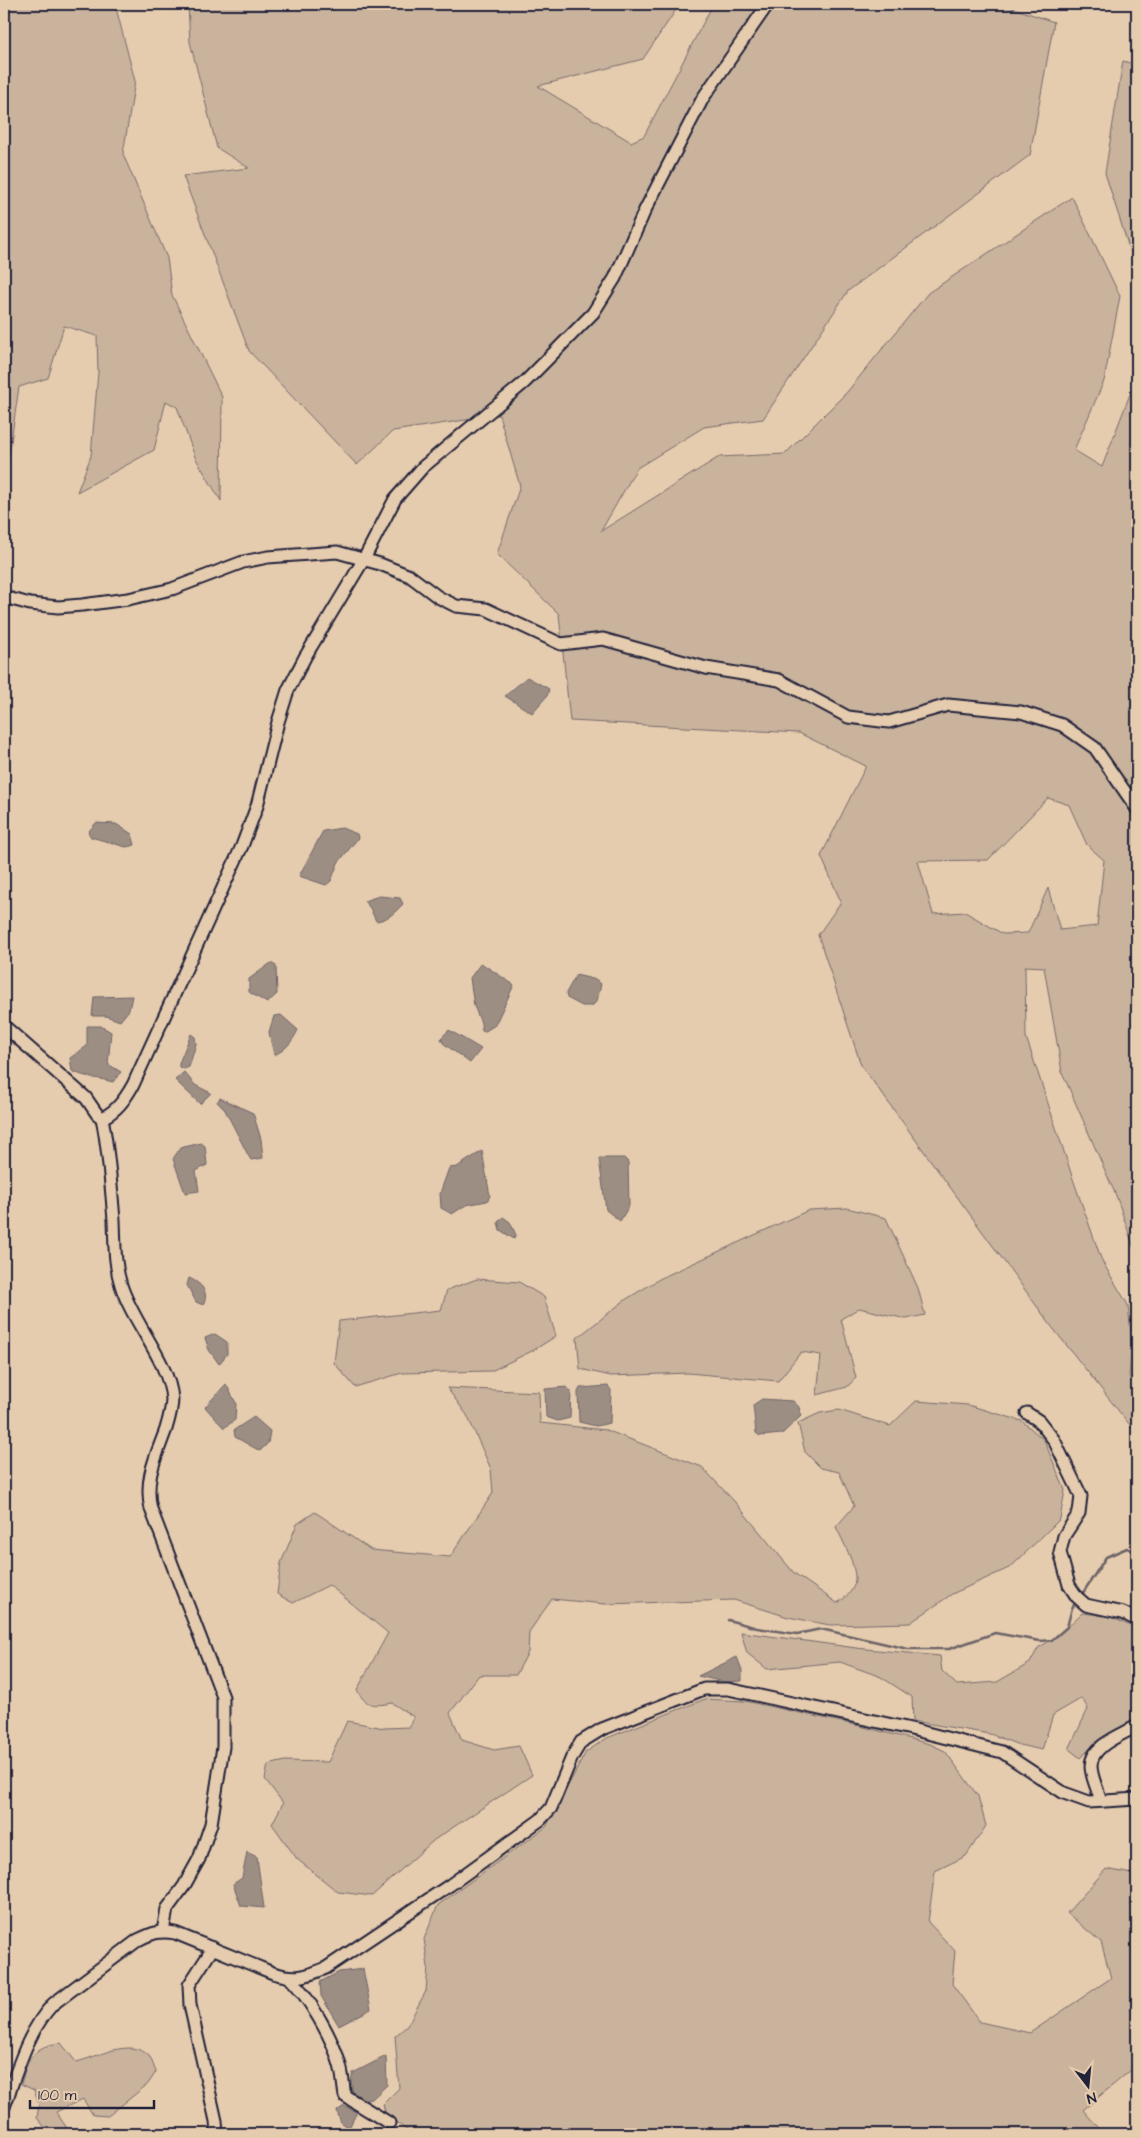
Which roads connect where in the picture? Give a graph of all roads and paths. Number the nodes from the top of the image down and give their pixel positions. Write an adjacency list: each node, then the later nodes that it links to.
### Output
1 (768, 4): 2 (street)
2 (364, 559): 3 (street); 4 (street); 6 (street)
3 (4, 597)
4 (1137, 809)
5 (4, 1026): 6 (street)
6 (102, 1118): 12 (street)
7 (1027, 1413): 8 (street)
8 (1137, 1620)
9 (1137, 1726): 11 (street)
10 (1137, 1799): 11 (street)
11 (1101, 1801): 14 (street)
12 (163, 1931): 13 (street); 15 (street)
13 (213, 1948): 14 (street); 17 (street)
14 (290, 1978): 16 (street)
15 (4, 2106)
16 (389, 2123)
17 (217, 2134)

